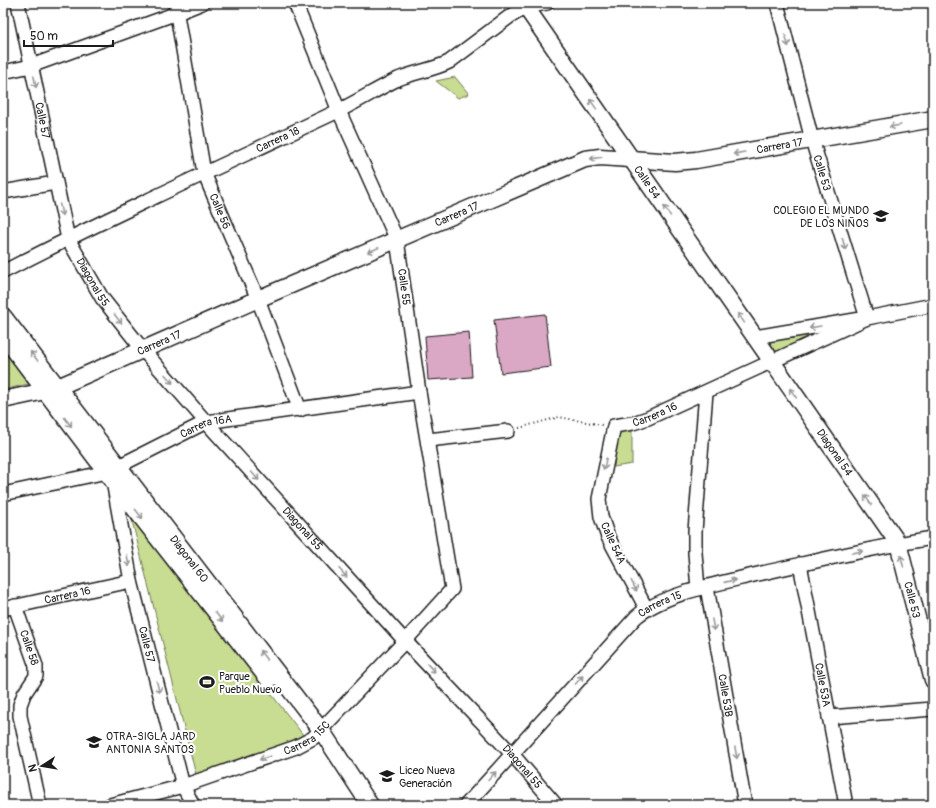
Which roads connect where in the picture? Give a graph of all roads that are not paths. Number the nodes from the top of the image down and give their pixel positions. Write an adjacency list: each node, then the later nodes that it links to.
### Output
1 (18, 3): 8 (street, Calle 57)
2 (202, 3): 7 (street)
3 (295, 3): 10 (street, Calle 55)
4 (547, 3): 6 (street, Carrera 18)
5 (777, 3): 12 (street, Calle 53, one-way to 12)
6 (524, 5): 10 (street, Carrera 18); 13 (street, Calle 54, one-way to 6)
7 (176, 8): 8 (street); 14 (street, Calle 56)
8 (31, 66): 9 (street); 15 (street, Calle 57, one-way to 15)
9 (3, 72)
10 (339, 111): 14 (street, Carrera 18); 18 (street, Calle 55)
11 (933, 119): 12 (street, Carrera 17, one-way to 12)
12 (812, 140): 13 (street, Carrera 17, one-way to 13); 23 (street, Calle 53, one-way to 23)
13 (631, 158): 18 (street, Carrera 17, one-way to 18); 25 (street, Calle 54, one-way to 13)
14 (204, 173): 17 (street, Carrera 18); 20 (street, Calle 56)
15 (55, 183): 16 (street); 17 (street, Calle 57, one-way to 17)
16 (3, 192)
17 (68, 239): 19 (street, Carrera 18); 26 (street, Diagonal 55, one-way to 26)
18 (397, 240): 20 (street, Carrera 17, one-way to 20); 29 (street, Calle 55)
19 (3, 272)
20 (258, 299): 26 (street, Carrera 17); 32 (street, Calle 56)
21 (933, 305): 23 (street, Carrera 16)
22 (3, 316): 28 (street, Diagonal 60, one-way to 22)
23 (867, 318): 25 (street, Carrera 16, one-way to 25); 27 (street, Carrera 16)
24 (3, 335): 28 (street, Diagonal 60)
25 (755, 337): 27 (street, Calle 54)
26 (143, 350): 28 (street, Carrera 17); 33 (street, Diagonal 55, one-way to 33)
27 (772, 361): 30 (street, Carrera 16); 40 (street, Diagonal 54, one-way to 27)
28 (51, 389): 31 (street, Carrera 17); 37 (street, Diagonal 60)
29 (419, 392): 32 (street, Carrera 16A); 36 (street, Calle 55)
30 (706, 392): 34 (street, Carrera 16); 44 (street, Calle 53B)
31 (3, 400)
32 (300, 410): 33 (street, Carrera 16A)
33 (206, 422): 37 (street, Carrera 16A); 47 (street, Diagonal 55, one-way to 47)
34 (614, 426): 46 (street, Calle 54A, one-way to 46)
35 (508, 431): 36 (street)
36 (428, 440): 43 (street, Calle 55)
37 (113, 473): 38 (street, Carrera 16A); 42 (street, Calle 57, one-way to 42); 51 (street, Diagonal 60)
38 (3, 494)
39 (933, 538): 40 (street, Carrera 15)
40 (898, 544): 41 (street, Carrera 15, one-way to 40); 48 (street, Calle 53, one-way to 40)
41 (800, 564): 44 (street, Carrera 15, one-way to 41); 50 (street, Calle 53A)
42 (132, 581): 45 (street, Carrera 16); 53 (street, Calle 57, one-way to 53)
43 (452, 588): 47 (street, Carrera 15C)
44 (702, 588): 46 (street, Carrera 15); 61 (street, Calle 53B, one-way to 61)
45 (9, 607): 54 (street, Calle 58)
46 (646, 608): 52 (street, Carrera 15, one-way to 46)
47 (405, 641): 51 (street, Carrera 15C); 52 (street, Diagonal 55, one-way to 52)
48 (933, 680)
49 (933, 709): 50 (street)
50 (829, 716): 62 (street, Calle 53A)
51 (317, 734): 53 (street, Carrera 15C, one-way to 53); 57 (street, Diagonal 60); 58 (street, Diagonal 60)
52 (512, 754): 59 (street, Carrera 15, one-way to 52); 60 (street, Diagonal 55)
53 (183, 786): 55 (street, Carrera 15C); 56 (street, Calle 57)
54 (40, 805)
55 (110, 805)
56 (193, 805)
57 (358, 805)
58 (370, 805)
59 (466, 805)
60 (556, 805)
61 (745, 805)
62 (846, 805)

